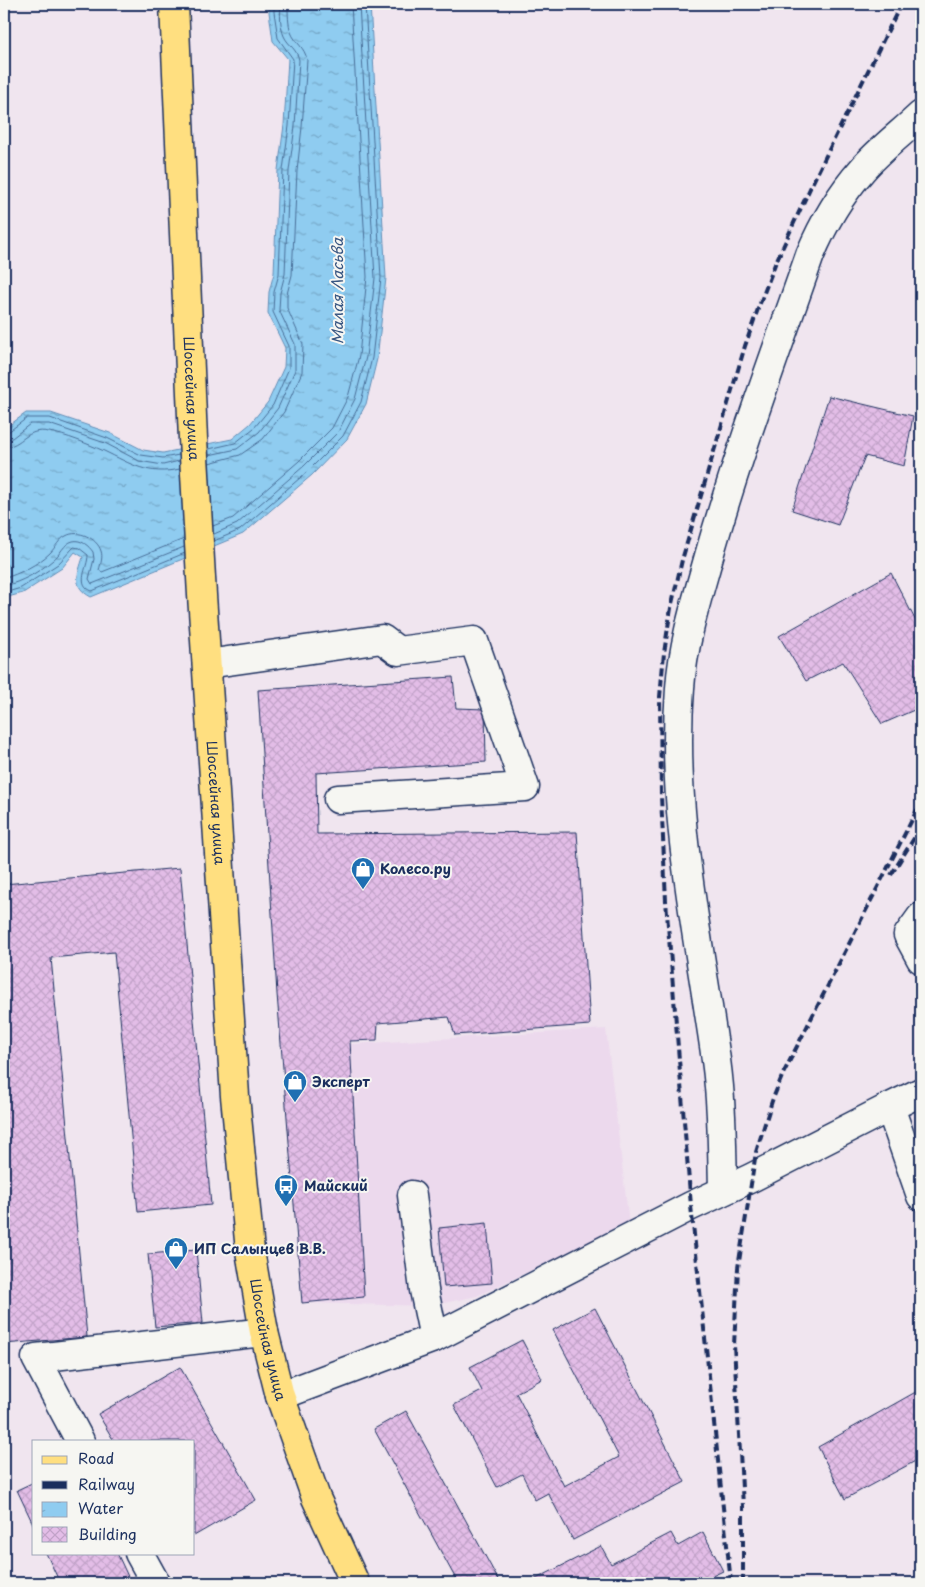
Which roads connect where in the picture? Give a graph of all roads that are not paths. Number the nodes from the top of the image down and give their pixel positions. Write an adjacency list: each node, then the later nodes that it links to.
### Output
1 (174, 4): 3 (main road, Шоссейная улица)
2 (921, 116): 9 (lane)
3 (207, 664): 4 (lane); 12 (main road, Шоссейная улица)
4 (338, 799)
5 (921, 917): 6 (lane)
6 (921, 959)
7 (921, 1092): 8 (lane)
8 (890, 1107): 9 (lane); 11 (lane)
9 (723, 1190): 13 (lane)
10 (412, 1195): 13 (lane)
11 (921, 1196)
12 (264, 1332): 14 (main road, Шоссейная улица); 15 (lane)
13 (434, 1338): 14 (lane)
14 (280, 1396): 18 (main road, Шоссейная улица)
15 (79, 1440)
16 (140, 1554): 17 (lane)
17 (155, 1582)
18 (355, 1583)

